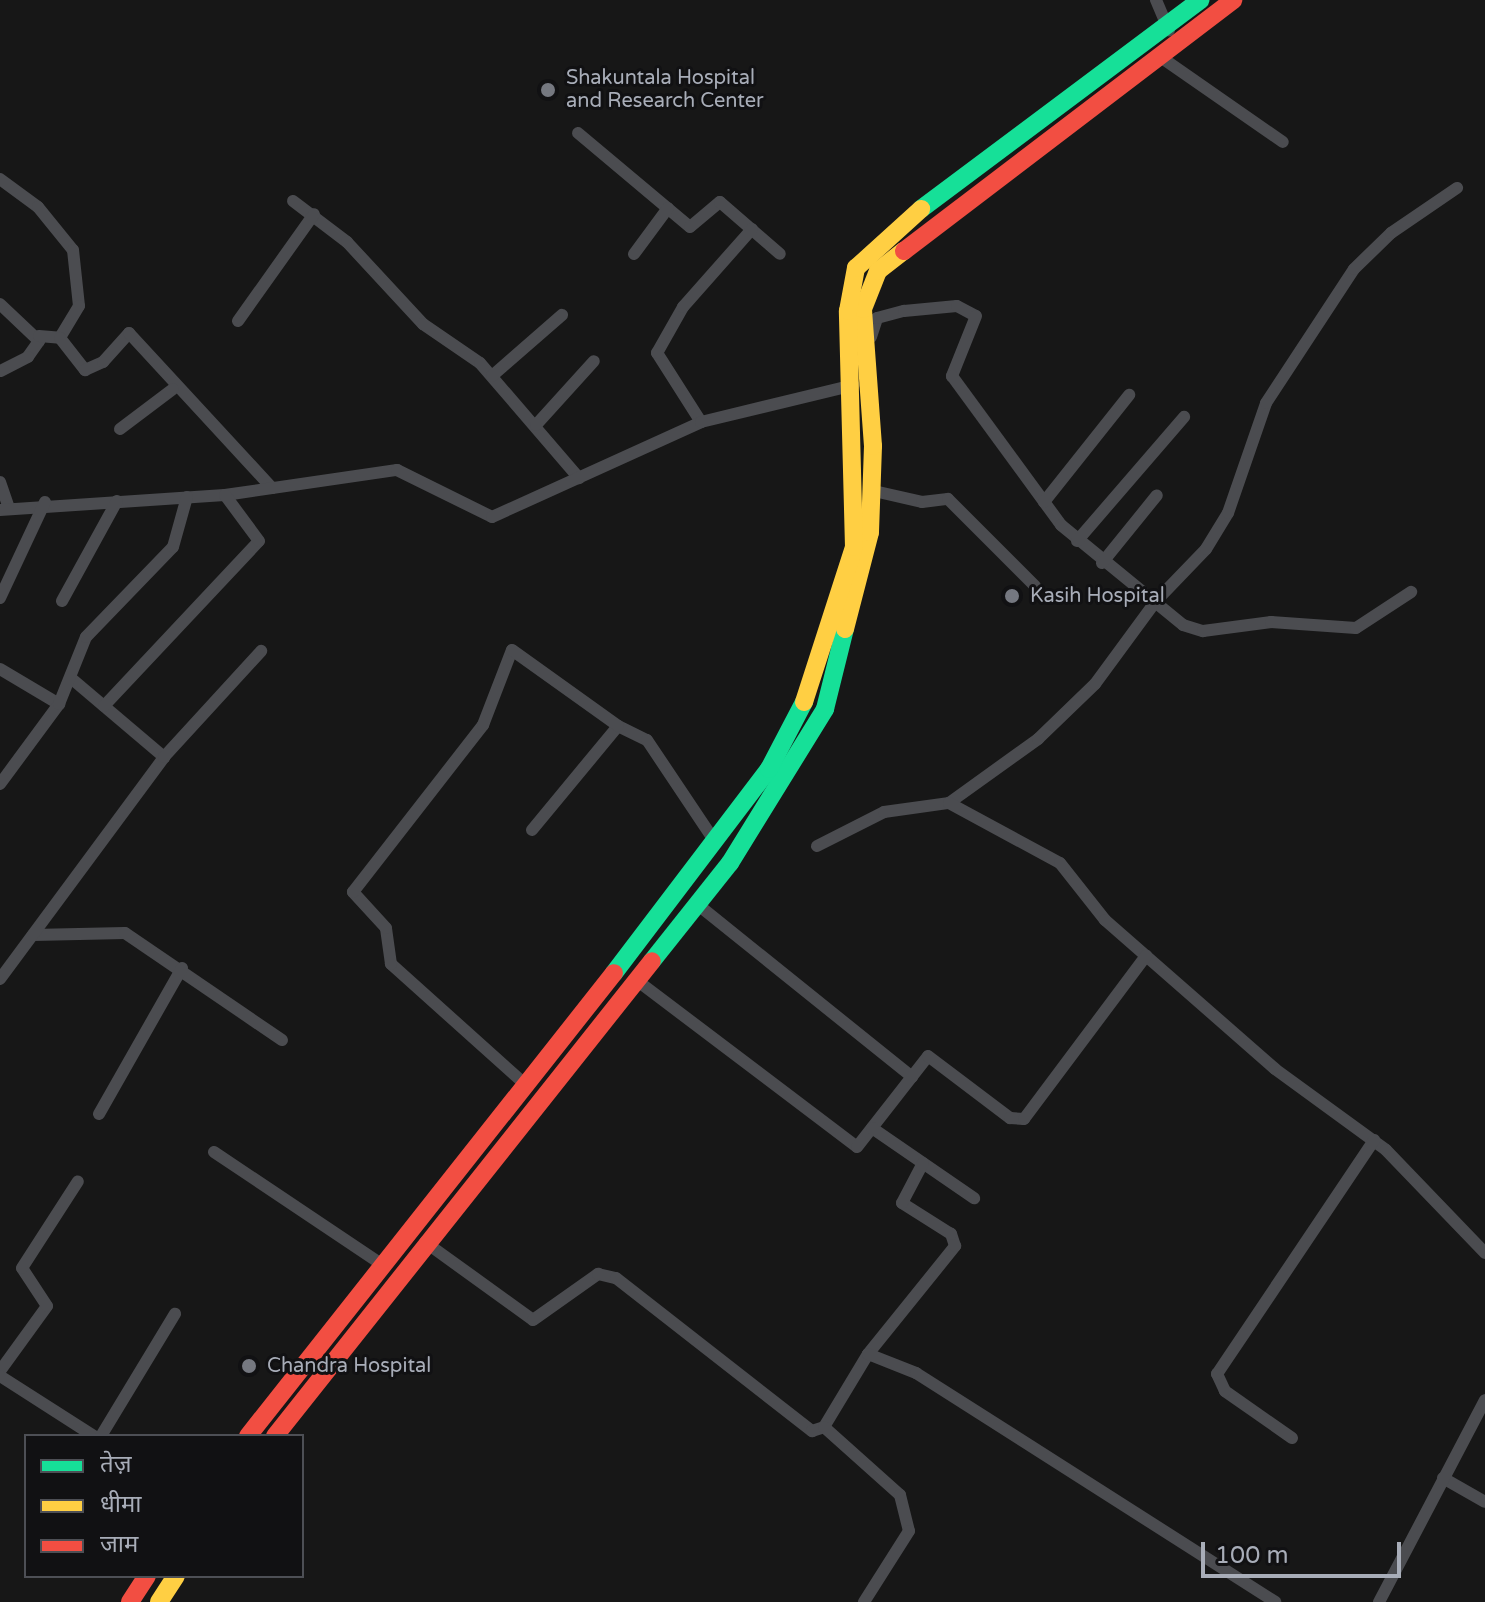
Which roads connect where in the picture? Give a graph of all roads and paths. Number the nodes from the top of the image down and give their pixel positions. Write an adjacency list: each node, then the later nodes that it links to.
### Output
1 (1156, 0): 4 (street)
2 (1200, 0): 4 (highway)
3 (1233, 0): 4 (highway)
4 (1173, 38): 5 (highway); 25 (highway)
5 (1162, 58): 7 (street); 21 (highway)
6 (578, 133): 11 (street)
7 (1283, 142)
8 (2, 184): 20 (street)
9 (1457, 188): 49 (street)
10 (293, 201): 12 (street)
11 (668, 208): 13 (street); 14 (street)
12 (314, 214): 18 (street); 24 (street)
13 (752, 229): 15 (street); 29 (street)
14 (634, 254)
15 (780, 254)
16 (0, 304): 19 (street)
17 (562, 315): 24 (street)
18 (238, 321)
19 (39, 336): 20 (street); 23 (street)
20 (60, 338): 26 (street)
21 (868, 348): 35 (highway); 41 (street)
22 (594, 361): 30 (street)
23 (0, 371)
24 (492, 376): 30 (street)
25 (854, 385): 29 (street); 60 (highway)
26 (173, 389): 31 (street); 34 (street)
27 (1129, 395): 41 (street)
28 (1184, 417): 43 (street)
29 (701, 422): 32 (street)
30 (536, 425): 32 (street)
31 (120, 429)
32 (579, 478): 34 (street)
33 (0, 482): 42 (street)
34 (272, 488): 36 (street)
35 (874, 491): 45 (street); 62 (highway)
36 (225, 495): 38 (street); 54 (street)
37 (1157, 495): 44 (street)
38 (187, 497): 39 (street); 52 (street)
39 (117, 501): 40 (street); 48 (street)
40 (45, 502): 42 (street); 47 (street)
41 (1044, 502): 43 (street)
42 (5, 509)
43 (1077, 541): 44 (street)
44 (1102, 563): 49 (street)
45 (1035, 586)
46 (1411, 592): 49 (street)
47 (0, 598)
48 (62, 601)
49 (1156, 601): 58 (street)
50 (261, 651): 56 (street)
51 (0, 669): 53 (street)
52 (72, 679): 53 (street); 54 (street)
53 (59, 704): 57 (street)
54 (104, 706): 56 (street)
55 (618, 726): 59 (street); 60 (street); 70 (street)
56 (164, 757): 63 (street)
57 (0, 784)
58 (949, 803): 61 (street); 64 (street)
59 (532, 830)
60 (716, 843): 70 (highway)
61 (817, 846)
62 (697, 904): 67 (highway); 69 (street)
63 (33, 935): 65 (street); 66 (street)
64 (1146, 956): 69 (street); 73 (street)
65 (182, 968): 68 (street); 71 (street)
66 (0, 979)
67 (639, 982): 72 (street); 78 (highway)
68 (282, 1040)
69 (912, 1077): 72 (street)
70 (527, 1086): 80 (highway)
71 (99, 1114)
72 (872, 1128): 75 (street)
73 (1374, 1140): 79 (street); 90 (street)
74 (214, 1152): 80 (street)
75 (923, 1163): 77 (street); 82 (street)
76 (78, 1181): 83 (street)
77 (974, 1198)
78 (425, 1242): 85 (street); 89 (highway)
79 (1485, 1253)
80 (383, 1265): 88 (highway)
81 (175, 1314): 87 (street)
82 (868, 1354): 85 (street); 98 (street)
83 (0, 1374): 86 (street)
84 (1485, 1400): 91 (street)
85 (824, 1427): 97 (street)
86 (91, 1434)
87 (102, 1434)
88 (250, 1434)
89 (277, 1434)
90 (1292, 1438)
91 (1443, 1478): 92 (street); 99 (street)
92 (1485, 1502)
93 (146, 1578): 95 (highway)
94 (175, 1578): 96 (highway)
95 (130, 1602)
96 (159, 1602)
97 (864, 1602)
98 (1275, 1602)
99 (1379, 1602)

